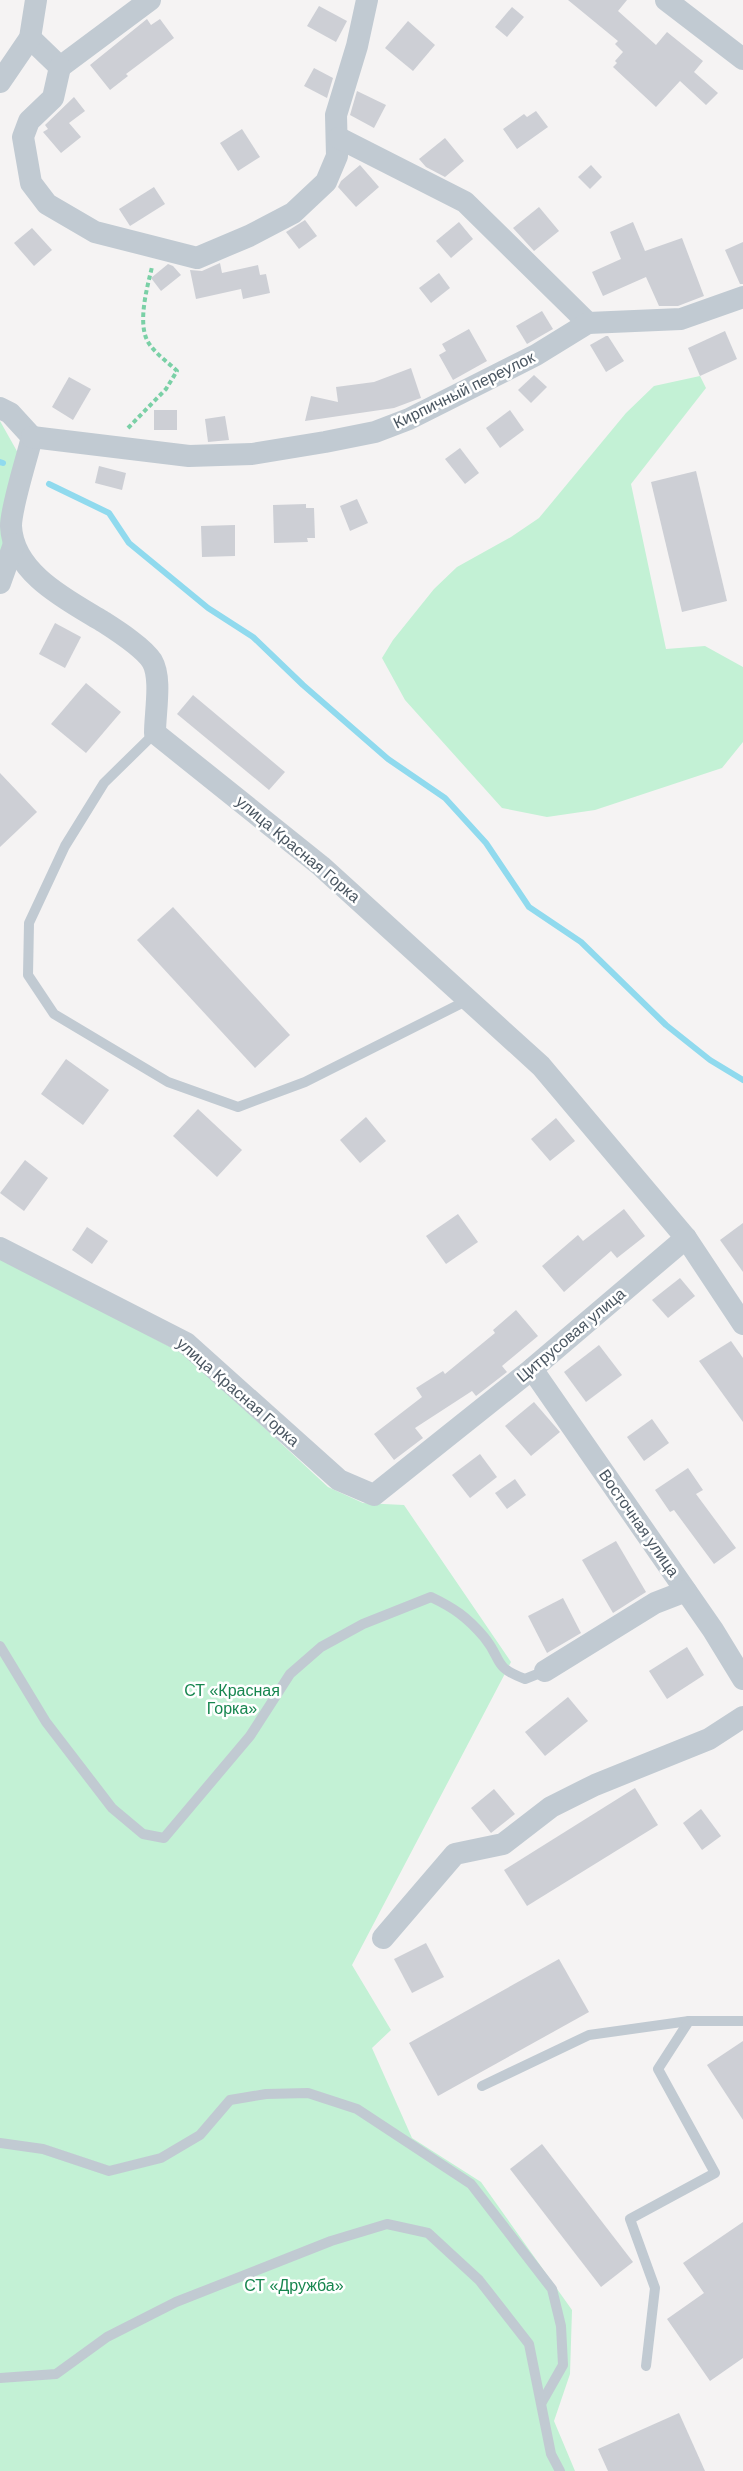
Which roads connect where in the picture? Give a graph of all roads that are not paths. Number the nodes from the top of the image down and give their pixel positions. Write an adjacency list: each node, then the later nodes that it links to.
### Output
1 (36, 0): 5 (street)
2 (150, 0): 7 (street)
3 (367, 0): 9 (street)
4 (666, 0): 6 (street)
5 (30, 38): 7 (street); 8 (street)
6 (743, 59)
7 (60, 67): 9 (street)
8 (0, 82)
9 (339, 138): 11 (street)
10 (743, 297): 11 (street)
11 (588, 322): 13 (street, Кирпичный переулок)
12 (0, 408): 13 (street)
13 (32, 437): 14 (street)
14 (9, 503): 15 (street)
15 (14, 544): 16 (street); 17 (street)
16 (0, 583)
17 (155, 733): 18 (street, улица Красная Горка); 18 (lane)
18 (469, 1000): 19 (street, улица Красная Горка)
19 (686, 1238): 21 (street); 22 (street, Цитрусовая улица)
20 (0, 1248): 23 (street, улица Красная Горка)
21 (743, 1324)
22 (532, 1370): 23 (street, Цитрусовая улица); 24 (street, Восточная улица)
23 (374, 1494)
24 (686, 1591): 26 (street); 27 (street, Восточная улица)
25 (0, 1646): 26 (lane)
26 (545, 1671)
27 (743, 1679)
28 (743, 1717): 29 (street)
29 (383, 1938)
30 (688, 2021): 31 (lane); 32 (lane); 34 (lane)
31 (743, 2021)
32 (482, 2086)
33 (0, 2143): 36 (lane)
34 (646, 2366)
35 (0, 2378): 36 (lane)
36 (542, 2402): 37 (lane)
37 (560, 2471)

